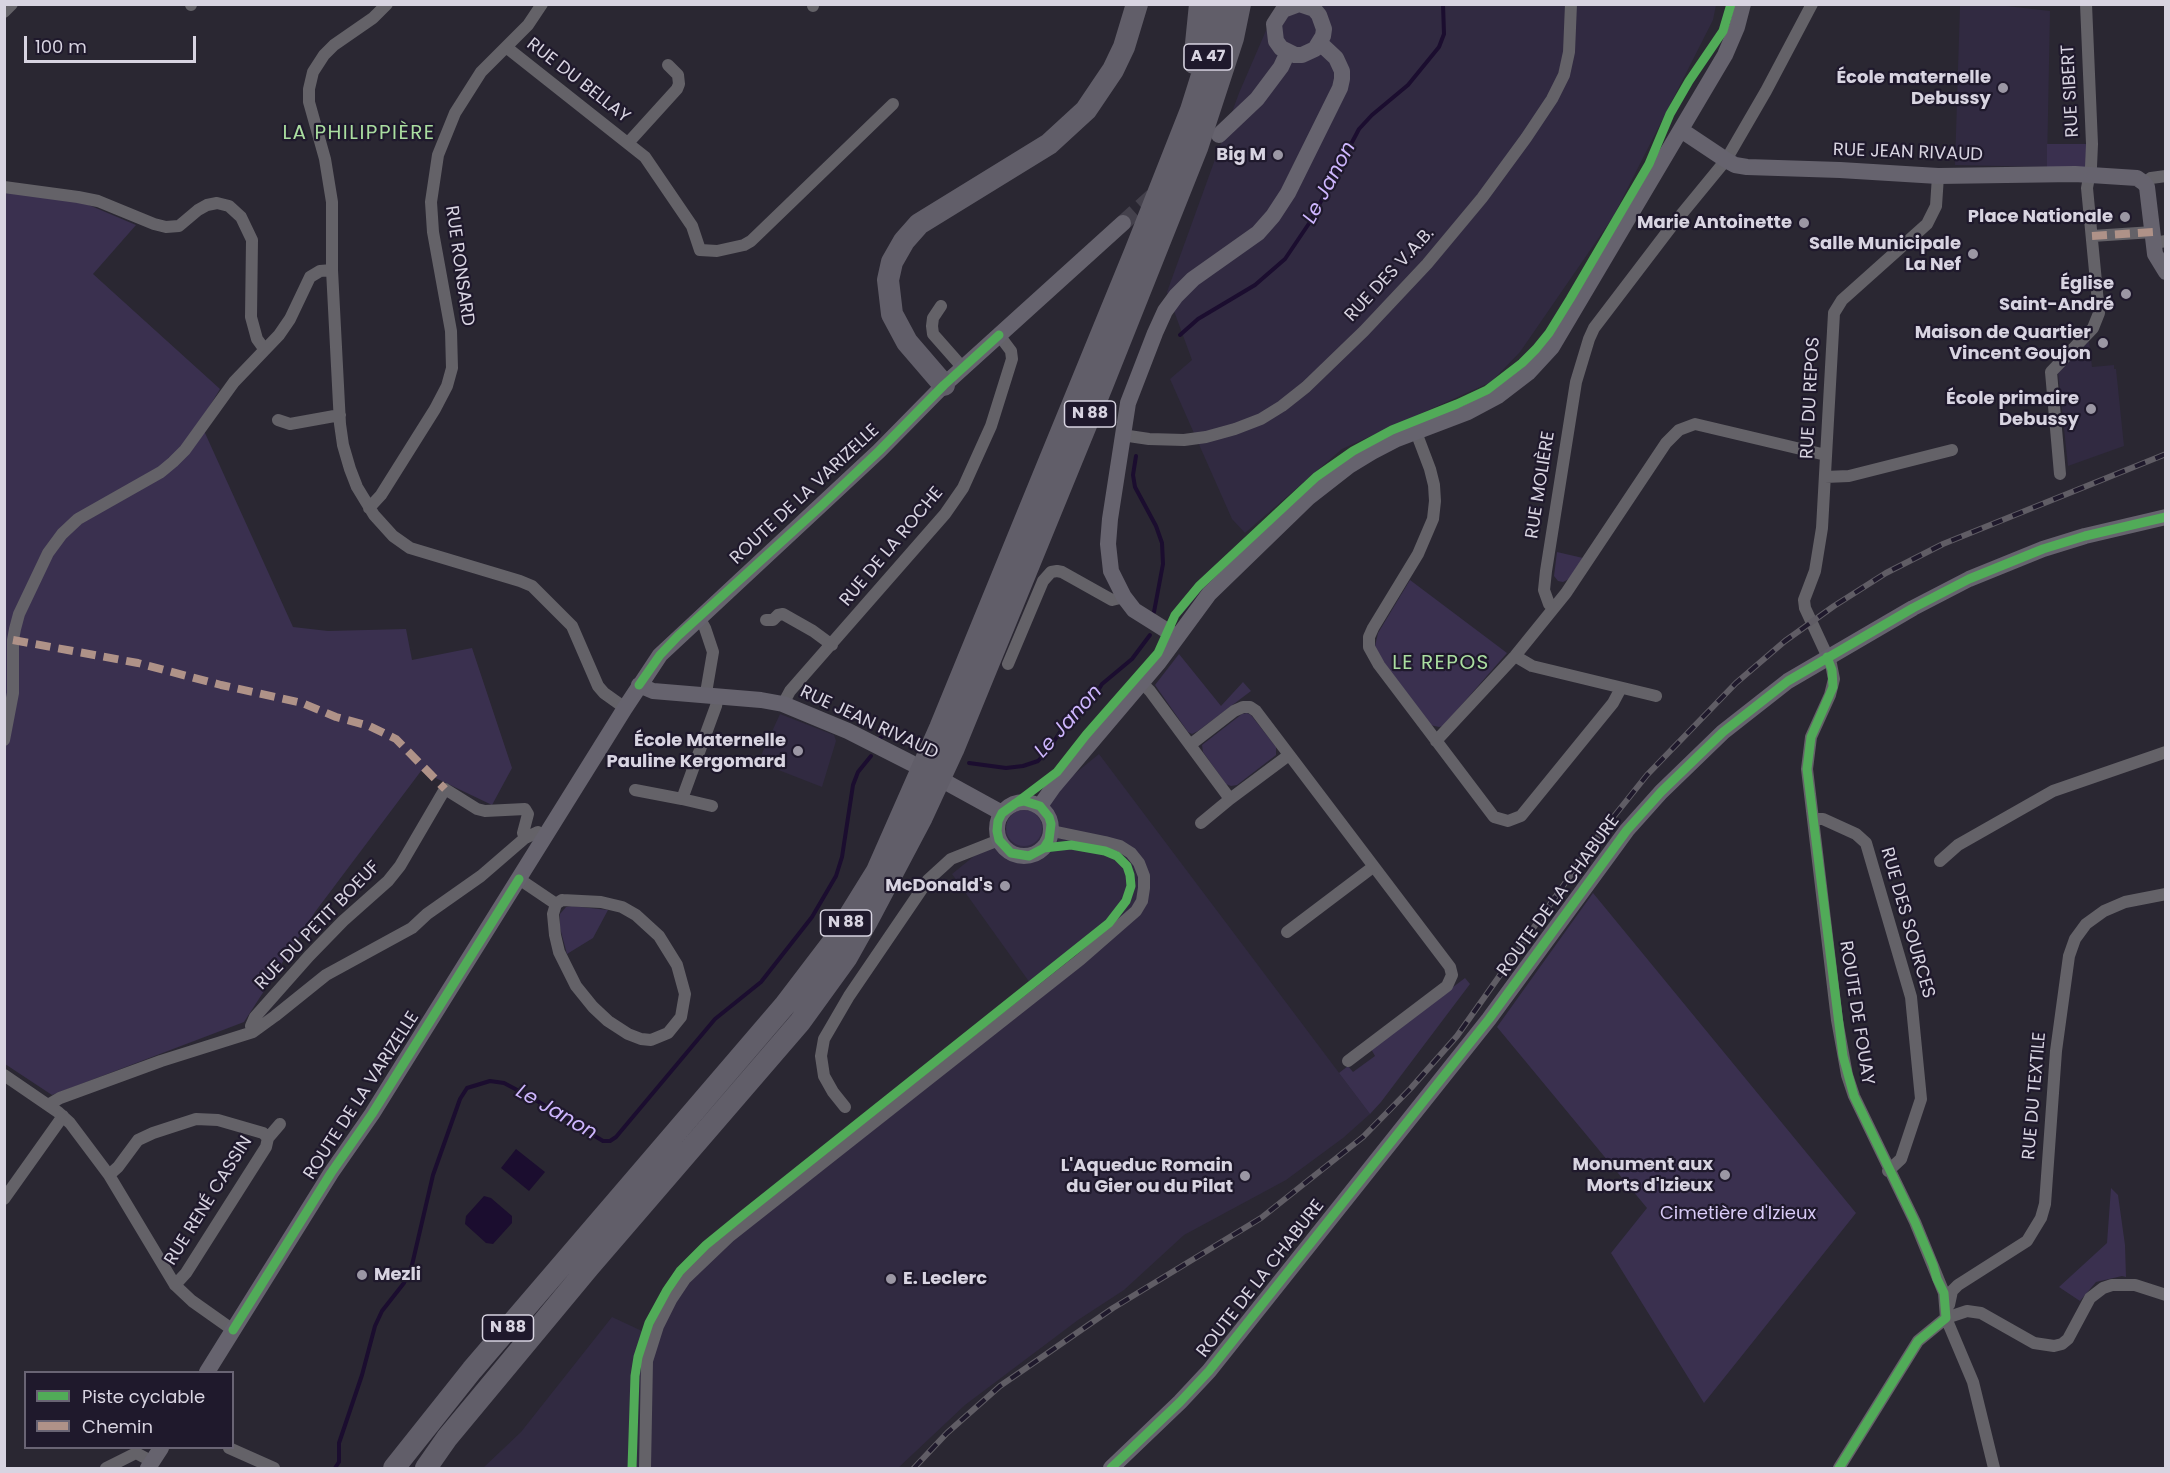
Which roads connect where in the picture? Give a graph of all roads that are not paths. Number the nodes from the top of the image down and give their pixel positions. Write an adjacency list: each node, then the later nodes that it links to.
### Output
1 (12, 4): 13 (street)
2 (387, 4): 32 (street)
3 (542, 4): 15 (street, RUE RONSARD)
4 (1137, 4): 38 (highway)
5 (1200, 4): 19 (highway)
6 (1222, 4): 19 (highway, A 47)
7 (1240, 4): 109 (highway, N 88)
8 (1570, 4): 42 (street, RUE DES V.A.B.)
9 (1743, 4): 20 (main road)
10 (1812, 4): 23 (street)
11 (2086, 4): 24 (street, RUE SIBERT)
12 (1303, 5): 14 (main road); 16 (main road)
13 (4, 12)
14 (1320, 43): 16 (main road); 42 (main road)
15 (506, 47): 22 (street, RUE DU BELLAY); 47 (street, RUE RONSARD)
16 (1288, 52): 21 (main road)
17 (668, 65): 22 (street, RUE DU BELLAY)
18 (893, 104): 22 (street, RUE DU BELLAY)
19 (1191, 110): 108 (highway, N 88)
20 (1681, 130): 23 (main road, RUE JEAN RIVAUD); 41 (main road)
21 (1219, 135)
22 (628, 142)
23 (1726, 160): 25 (main road, RUE JEAN RIVAUD); 50 (street, RUE MOLIÈRE)
24 (2089, 175): 25 (main road, RUE JEAN RIVAUD); 27 (main road); 30 (street)
25 (1938, 176): 44 (street, RUE DU REPOS)
26 (2166, 176): 27 (street)
27 (2144, 183): 31 (main road)
28 (4, 187): 36 (street)
29 (1123, 223): 35 (main road, ROUTE DE LA VARIZELLE)
30 (2092, 236): 31 (street); 45 (street)
31 (2157, 238): 33 (main road)
32 (332, 270): 36 (street); 39 (street)
33 (2166, 272)
34 (941, 306): 37 (street)
35 (999, 335): 37 (main road, ROUTE DE LA VARIZELLE); 54 (street, RUE DE LA ROCHE)
36 (265, 350): 65 (street)
37 (963, 368): 38 (main road, ROUTE DE LA VARIZELLE)
38 (944, 385): 51 (main road, ROUTE DE LA VARIZELLE)
39 (340, 415): 40 (street); 47 (street)
40 (278, 420)
41 (1416, 432): 53 (main road); 66 (street)
42 (1122, 435): 49 (main road)
43 (1952, 450): 46 (street)
44 (1826, 455): 46 (street, RUE DU REPOS); 50 (street)
45 (2060, 474)
46 (1825, 477): 55 (street, RUE DU REPOS)
47 (369, 508): 64 (street)
48 (2166, 518): 55 (main road, ROUTE DE LA CHABURE)
49 (1124, 597): 53 (main road); 57 (street)
50 (1553, 608): 56 (street)
51 (699, 617): 59 (main road, ROUTE DE LA VARIZELLE); 61 (street)
52 (766, 620): 54 (street)
53 (1177, 637): 58 (main road)
54 (832, 645): 63 (street, RUE DE LA ROCHE)
55 (1824, 652): 76 (street, ROUTE DE FOUAY); 111 (main road, ROUTE DE LA CHABURE)
56 (1515, 656): 60 (street); 66 (street)
57 (1008, 664)
58 (1142, 683): 67 (street); 74 (main road)
59 (639, 685): 61 (main road, RUE JEAN RIVAUD); 64 (main road, ROUTE DE LA VARIZELLE)
60 (1621, 688): 62 (street); 66 (street)
61 (712, 692): 63 (main road, RUE JEAN RIVAUD); 71 (street)
62 (1656, 696)
63 (783, 704): 75 (main road, RUE JEAN RIVAUD)
64 (625, 708): 79 (main road, ROUTE DE LA VARIZELLE)
65 (4, 740)
66 (1436, 741)
67 (1190, 744): 69 (street); 72 (street)
68 (2166, 752): 82 (street)
69 (1289, 755): 72 (street); 83 (street)
70 (635, 790): 71 (street)
71 (682, 799): 73 (street)
72 (1230, 799): 77 (street)
73 (712, 806)
74 (1040, 806): 75 (main road); 78 (main road)
75 (1002, 813): 81 (main road)
76 (1813, 819): 96 (street, ROUTE DE FOUAY); 96 (street, RUE DES SOURCES)
77 (1201, 823)
78 (1052, 831): 81 (main road); 110 (street)
79 (546, 836): 80 (street); 84 (main road, ROUTE DE LA VARIZELLE)
80 (525, 838): 88 (street); 88 (street, RUE DU PETIT BOEUF)
81 (999, 840): 92 (street)
82 (1940, 861)
83 (1373, 867): 87 (street); 89 (street)
84 (519, 879): 86 (street); 102 (main road, ROUTE DE LA VARIZELLE)
85 (2166, 894): 101 (street, RUE DU TEXTILE)
86 (556, 904): 86 (street)
87 (1287, 932)
88 (253, 1032): 91 (street)
89 (1348, 1061)
90 (4, 1075): 91 (street)
91 (48, 1105): 93 (street)
92 (845, 1107)
93 (63, 1116): 97 (street); 98 (street)
94 (280, 1124): 95 (street)
95 (268, 1138): 97 (street, RUE RENÉ CASSIN); 99 (street, RUE RENÉ CASSIN)
96 (1888, 1170): 101 (street, ROUTE DE FOUAY)
97 (109, 1175): 99 (street)
98 (4, 1199)
99 (175, 1285): 102 (street)
100 (2166, 1295): 101 (street)
101 (1946, 1318): 112 (street); 113 (street, ROUTE DE FOUAY)
102 (233, 1330): 103 (main road, ROUTE DE LA VARIZELLE)
103 (208, 1371)
104 (232, 1449): 107 (street)
105 (154, 1459): 106 (street)
106 (106, 1468)
107 (274, 1468)
108 (394, 1468)
109 (426, 1468)
110 (645, 1468)
111 (1111, 1468)
112 (1839, 1468)
113 (1994, 1468)

